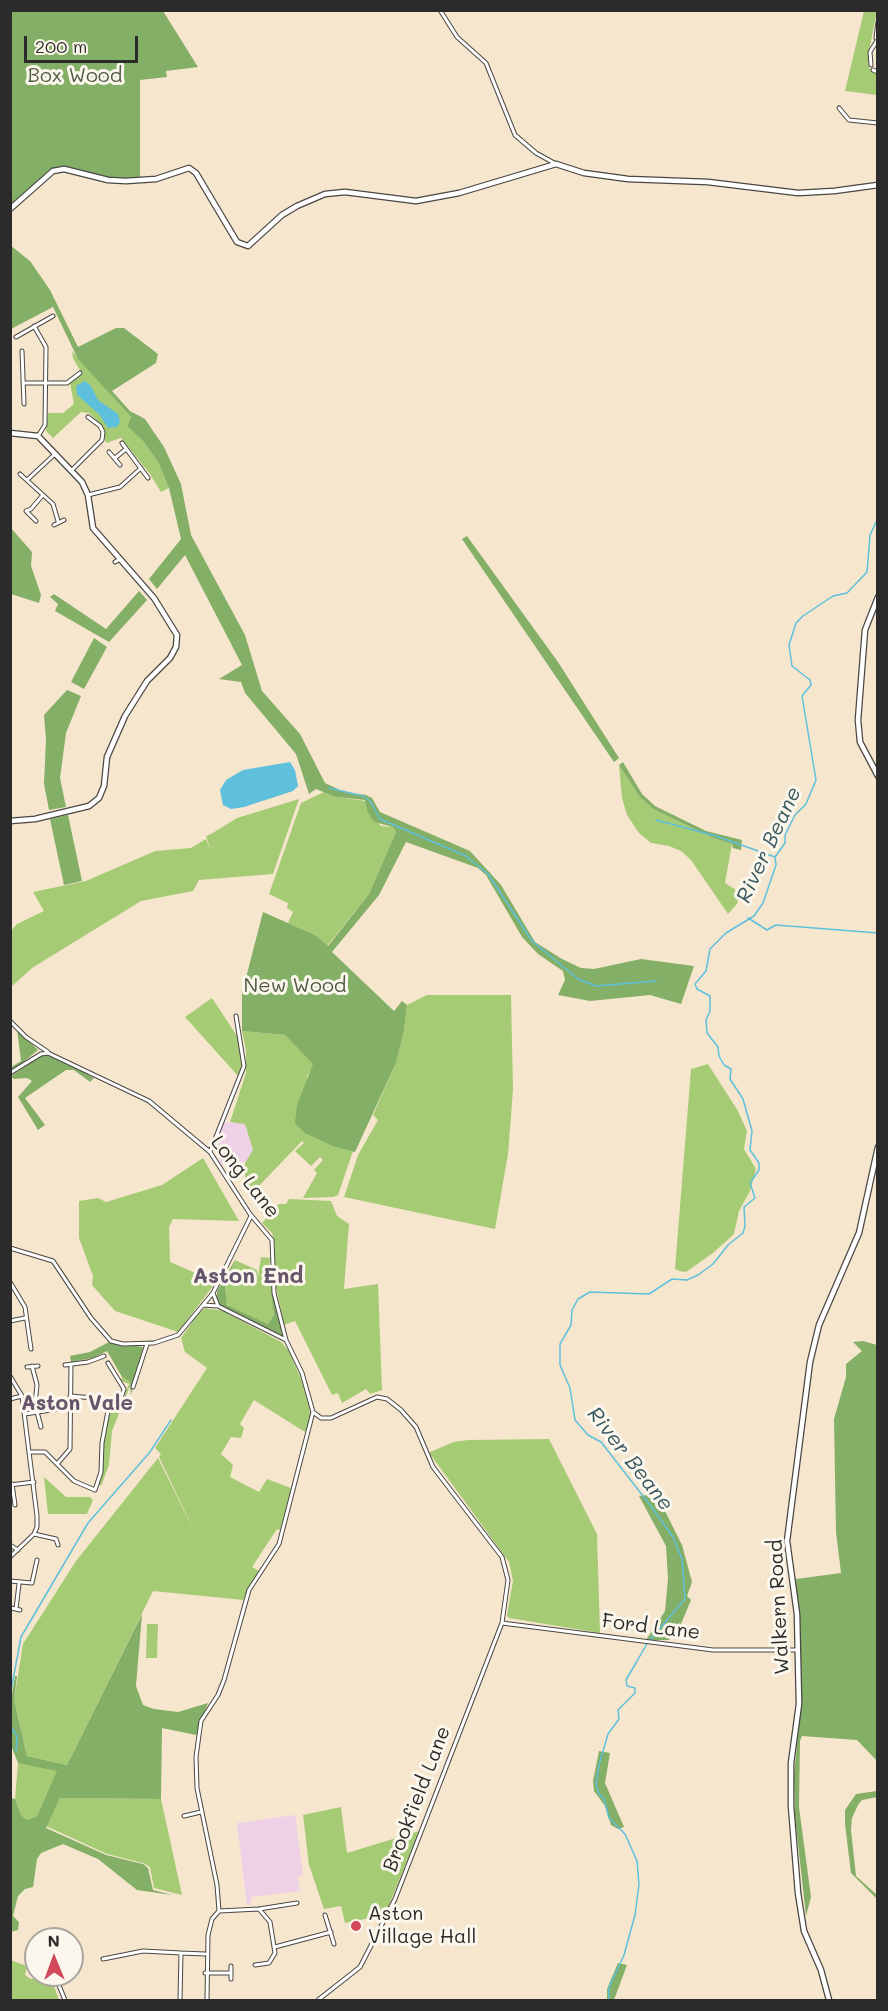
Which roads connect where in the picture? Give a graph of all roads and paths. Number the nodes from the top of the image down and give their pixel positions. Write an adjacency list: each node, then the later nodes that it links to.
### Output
1 (440, 10): 7 (street)
2 (878, 22): 3 (street)
3 (877, 39): 4 (street)
4 (871, 65)
5 (838, 108): 6 (street)
6 (878, 123)
7 (556, 164): 8 (street); 9 (street)
8 (878, 185)
9 (10, 209)
10 (53, 316): 11 (street)
11 (34, 326): 12 (street); 16 (street)
12 (16, 337)
13 (22, 351): 15 (street)
14 (80, 373): 16 (street)
15 (23, 383): 16 (street); 17 (street)
16 (46, 383): 20 (street)
17 (24, 404)
18 (88, 417): 28 (street)
19 (10, 433): 20 (street)
20 (38, 436): 24 (street)
21 (122, 443): 22 (street)
22 (126, 449): 25 (street); 27 (street)
23 (109, 452): 25 (street)
24 (55, 454): 28 (street); 31 (street)
25 (115, 458): 26 (street)
26 (120, 465)
27 (141, 468): 30 (street); 32 (street)
28 (71, 471): 32 (street)
29 (20, 474): 31 (street)
30 (148, 478)
31 (27, 480): 33 (street)
32 (88, 495): 38 (street)
33 (42, 496): 35 (street); 36 (street)
34 (64, 520): 36 (street)
35 (36, 521)
36 (58, 521): 37 (street)
37 (54, 525)
38 (120, 559): 39 (street); 42 (street)
39 (115, 562)
40 (878, 597): 41 (street)
41 (878, 776)
42 (10, 821)
43 (236, 1016): 48 (street)
44 (10, 1021): 45 (street, Long Lane)
45 (48, 1053): 46 (street); 48 (street, Long Lane)
46 (10, 1073)
47 (878, 1148): 95 (street, Walkern Road)
48 (210, 1152): 49 (street, Long Lane)
49 (250, 1215): 52 (street); 59 (street, Long Lane)
50 (10, 1248): 60 (street)
51 (10, 1282): 55 (street)
52 (213, 1293): 53 (street); 54 (street)
53 (203, 1305): 54 (street); 60 (street)
54 (218, 1306): 59 (street)
55 (26, 1318): 56 (street); 58 (street)
56 (10, 1321)
57 (35, 1334): 58 (street)
58 (30, 1335): 61 (street)
59 (286, 1340): 77 (street, Long Lane)
60 (147, 1344): 70 (street)
61 (32, 1349)
62 (104, 1356): 64 (street)
63 (108, 1363): 76 (street)
64 (71, 1364): 65 (street); 72 (street)
65 (64, 1365)
66 (32, 1366): 67 (street); 68 (street); 75 (street)
67 (38, 1366)
68 (27, 1367)
69 (10, 1376): 71 (street)
70 (134, 1388)
71 (22, 1396): 73 (street); 78 (street)
72 (70, 1396): 74 (street); 76 (street)
73 (10, 1400)
74 (70, 1407): 75 (street); 81 (street)
75 (37, 1411): 78 (street); 79 (street)
76 (108, 1411): 81 (street)
77 (313, 1412): 94 (street, Brookfield Lane); 96 (street)
78 (25, 1414): 80 (street)
79 (40, 1427)
80 (30, 1452): 81 (street); 82 (street)
81 (57, 1464)
82 (34, 1482): 83 (street); 85 (street)
83 (11, 1484): 84 (street)
84 (15, 1505)
85 (34, 1534): 87 (street); 88 (street)
86 (10, 1545): 88 (street)
87 (58, 1545)
88 (18, 1550): 89 (street)
89 (10, 1557)
90 (38, 1563): 92 (street)
91 (10, 1581): 92 (street)
92 (19, 1584): 93 (street)
93 (11, 1608)
94 (502, 1623): 95 (street, Ford Lane); 117 (street, Brookfield Lane)
95 (797, 1650): 118 (street, Walkern Road)
96 (201, 1812): 97 (street); 100 (street)
97 (184, 1816)
98 (297, 1903): 99 (street)
99 (260, 1909): 100 (street); 104 (street)
100 (219, 1911): 106 (street)
101 (325, 1915): 102 (street)
102 (331, 1932): 103 (street); 104 (street)
103 (334, 1944)
104 (275, 1947): 108 (street)
105 (181, 1953): 106 (street); 107 (street); 115 (street)
106 (206, 1954): 110 (street)
107 (103, 1959)
108 (255, 1965)
109 (231, 1966): 111 (street)
110 (205, 1973): 111 (street); 116 (street)
111 (231, 1973): 112 (street)
112 (231, 1979)
113 (59, 1987): 114 (street)
114 (65, 2001)
115 (180, 2001)
116 (207, 2001)
117 (318, 2001)
118 (829, 2001)

